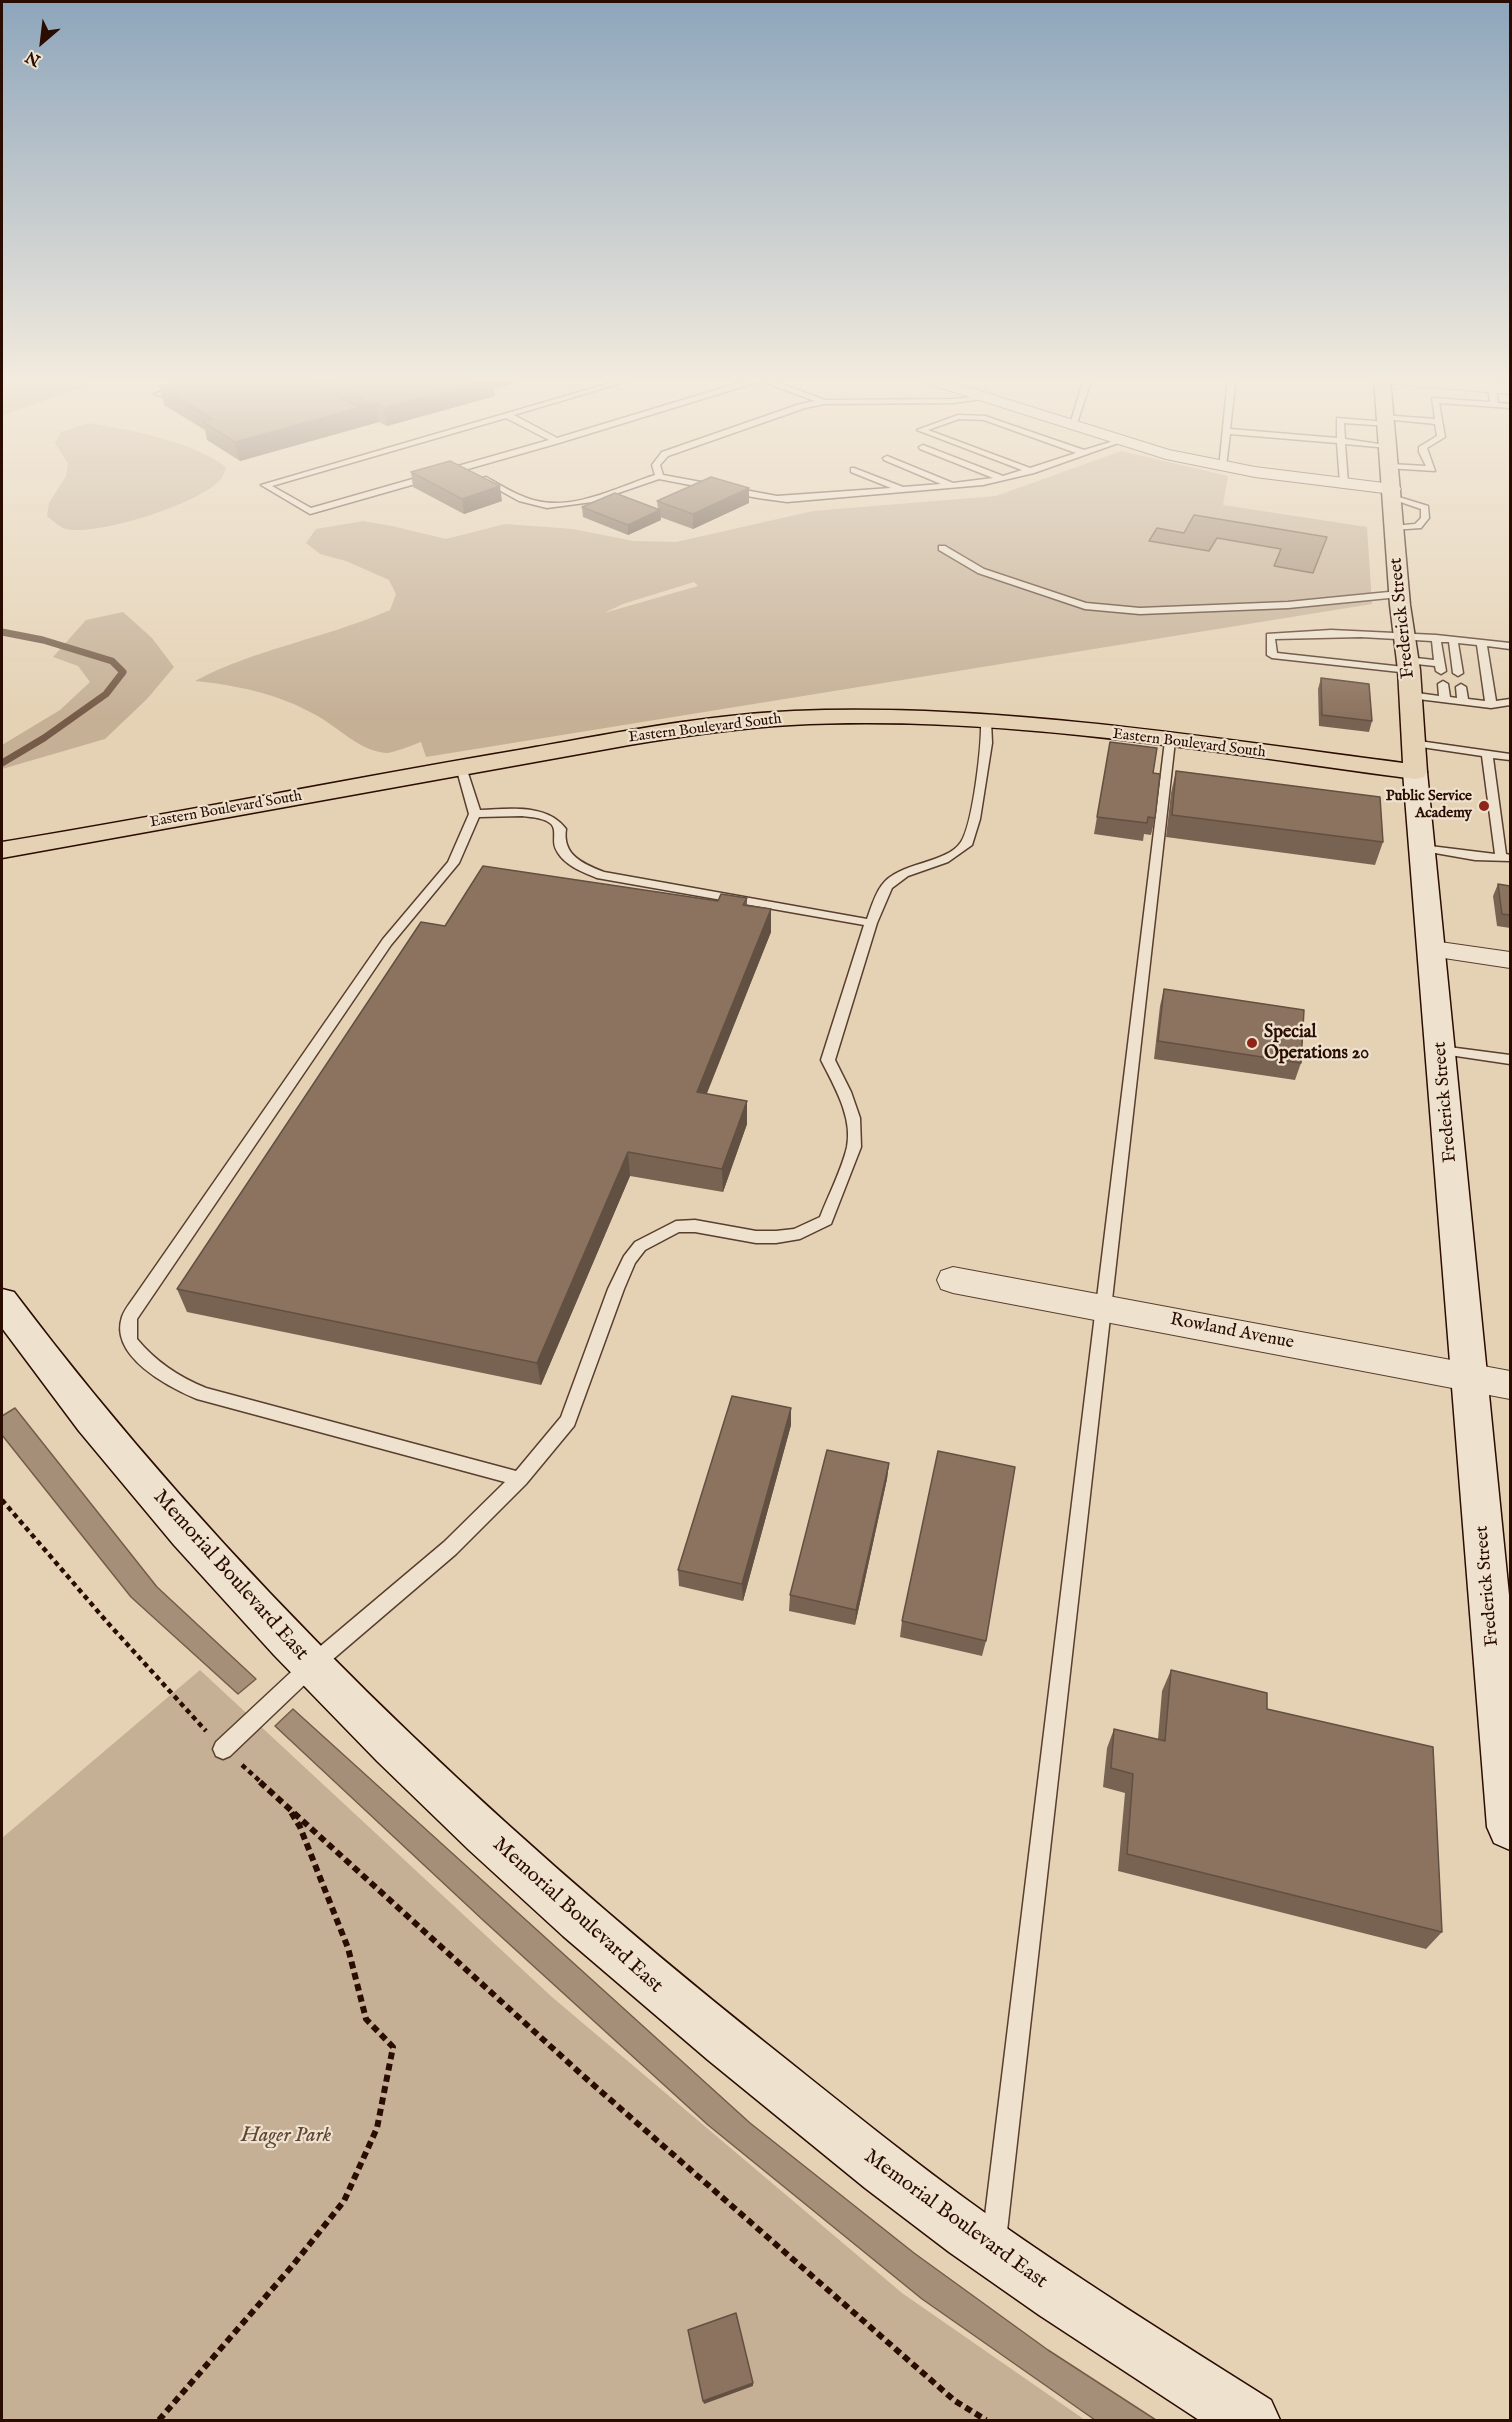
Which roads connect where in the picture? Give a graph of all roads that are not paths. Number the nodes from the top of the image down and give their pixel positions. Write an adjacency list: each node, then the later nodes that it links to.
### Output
1 (275, 491): 2 (lane)
2 (380, 491)
3 (506, 491): 4 (lane)
4 (611, 491)
5 (733, 491): 6 (lane)
6 (887, 491)
7 (1387, 491): 8 (street)
8 (1392, 492): 9 (main road, Frederick Street); 9 (lane)
9 (1395, 528): 11 (main road, Frederick Street)
10 (942, 548): 11 (lane)
11 (1399, 594): 12 (main road, Frederick Street)
12 (1405, 634): 13 (lane); 18 (lane); 19 (main road, Frederick Street)
13 (1436, 638): 14 (lane); 19 (lane)
14 (1453, 640): 15 (lane); 20 (lane)
15 (1482, 643): 16 (lane); 27 (lane)
16 (1510, 646)
17 (1322, 650): 18 (lane)
18 (1323, 661): 19 (lane)
19 (1408, 665): 23 (main road, Frederick Street)
20 (1458, 673)
21 (1443, 684): 24 (lane)
22 (1461, 687): 25 (lane)
23 (1410, 695): 24 (lane); 32 (main road, Frederick Street)
24 (1445, 699): 25 (lane)
25 (1463, 702): 27 (lane)
26 (1510, 702): 27 (lane)
27 (1491, 705)
28 (986, 721): 29 (main road, Eastern Boulevard South); 33 (main road, Eastern Boulevard South); 38 (lane)
29 (1170, 741): 32 (main road, Eastern Boulevard South); 45 (lane)
30 (1487, 755): 31 (lane); 32 (lane); 37 (lane)
31 (1510, 757)
32 (1414, 758): 35 (main road, Frederick Street)
33 (461, 766): 34 (lane); 36 (main road, Eastern Boulevard South)
34 (475, 814): 38 (lane); 48 (lane)
35 (1422, 848): 37 (lane); 39 (main road, Frederick Street)
36 (2, 850)
37 (1506, 857)
38 (871, 923): 48 (lane)
39 (1433, 949): 40 (street); 41 (main road, Frederick Street)
40 (1510, 960)
41 (1442, 1050): 42 (lane); 46 (main road, Frederick Street)
42 (1510, 1060)
43 (952, 1280): 45 (street, Rowland Avenue)
44 (2, 1302): 49 (main road, Memorial Boulevard East)
45 (1102, 1308): 46 (street, Rowland Avenue); 52 (lane)
46 (1469, 1377): 47 (street, Rowland Avenue); 51 (main road, Frederick Street)
47 (1510, 1385)
48 (520, 1479): 49 (lane)
49 (311, 1666): 50 (lane); 52 (main road, Memorial Boulevard East)
50 (223, 1749)
51 (1510, 1827)
52 (993, 2251): 53 (main road, Memorial Boulevard East)
53 (1251, 2421)

